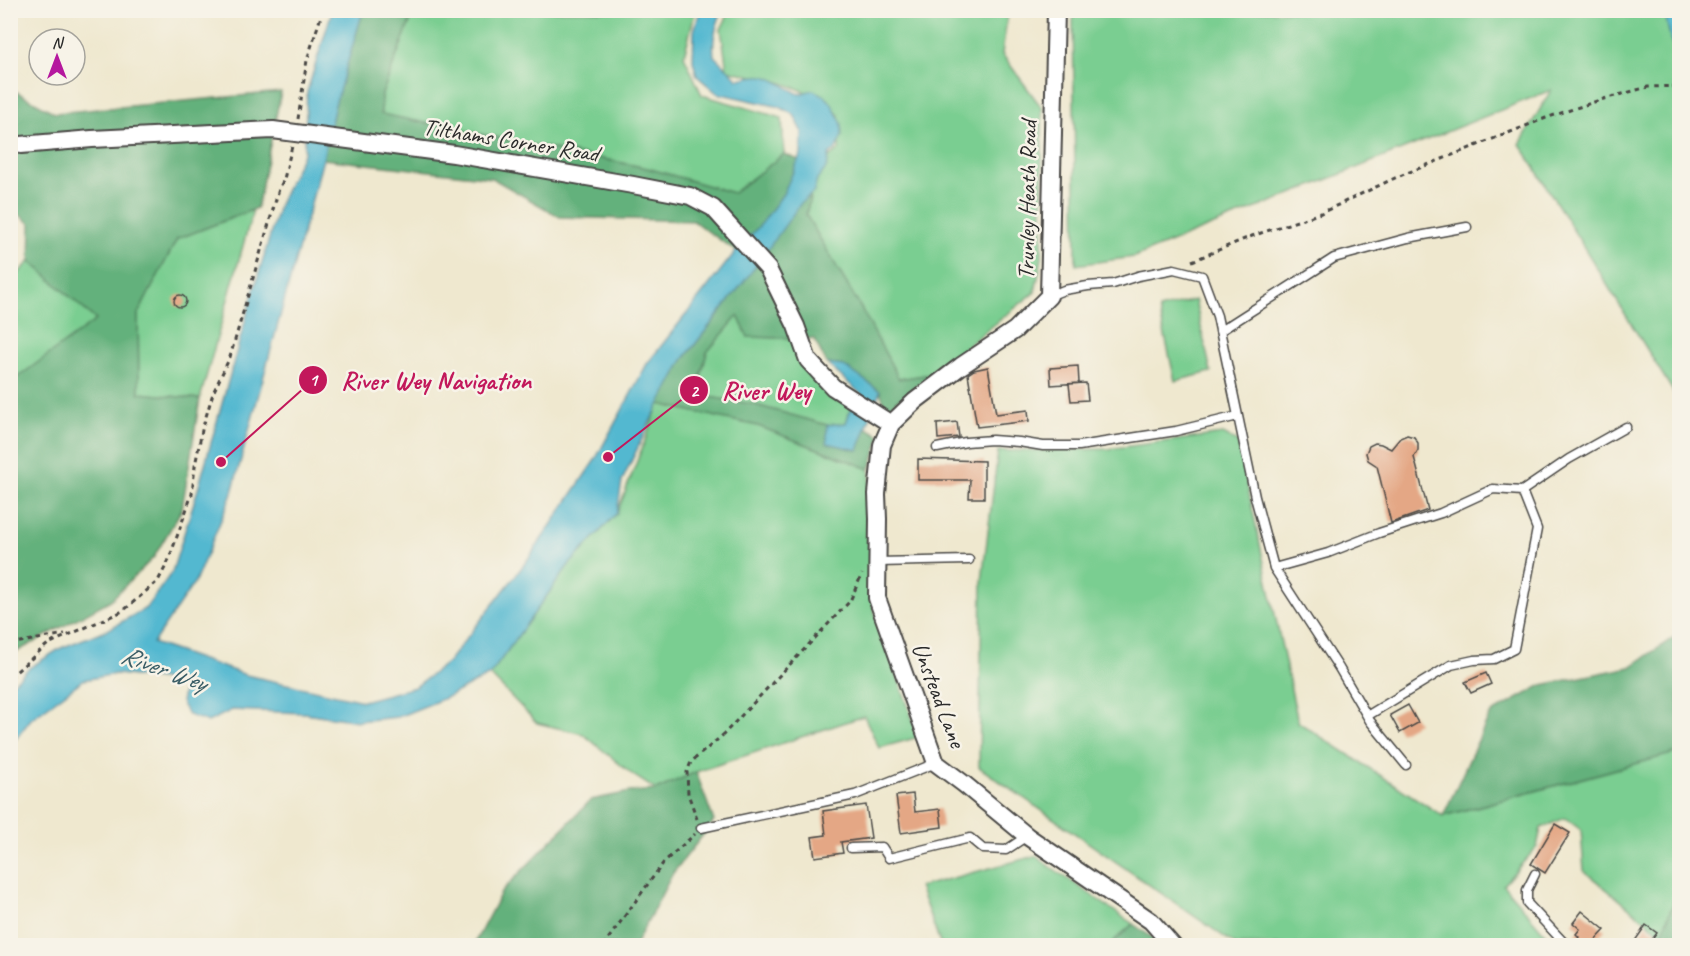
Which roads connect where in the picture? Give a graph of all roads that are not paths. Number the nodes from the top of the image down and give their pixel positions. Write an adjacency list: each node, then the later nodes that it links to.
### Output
1 (1056, 10): 4 (street, Trunley Heath Road)
2 (10, 143): 7 (street, Tilthams Corner Road)
3 (1467, 227): 5 (lane)
4 (1049, 296): 5 (lane); 7 (street, Trunley Heath Road)
5 (1220, 331): 6 (lane)
6 (1238, 417): 9 (lane); 13 (lane)
7 (891, 424): 12 (street, Unstead Lane)
8 (1626, 427): 10 (lane)
9 (937, 448)
10 (1521, 491): 13 (lane); 14 (lane)
11 (969, 560): 12 (lane)
12 (878, 562): 15 (street, Unstead Lane)
13 (1274, 568): 14 (lane)
14 (1367, 716): 16 (lane)
15 (936, 763): 17 (lane); 18 (street, Unstead Lane)
16 (1406, 765)
17 (701, 828)
18 (1027, 836): 19 (lane); 21 (street, Unstead Lane)
19 (851, 848)
20 (1535, 874): 22 (lane)
21 (1173, 945)
22 (1567, 945)

